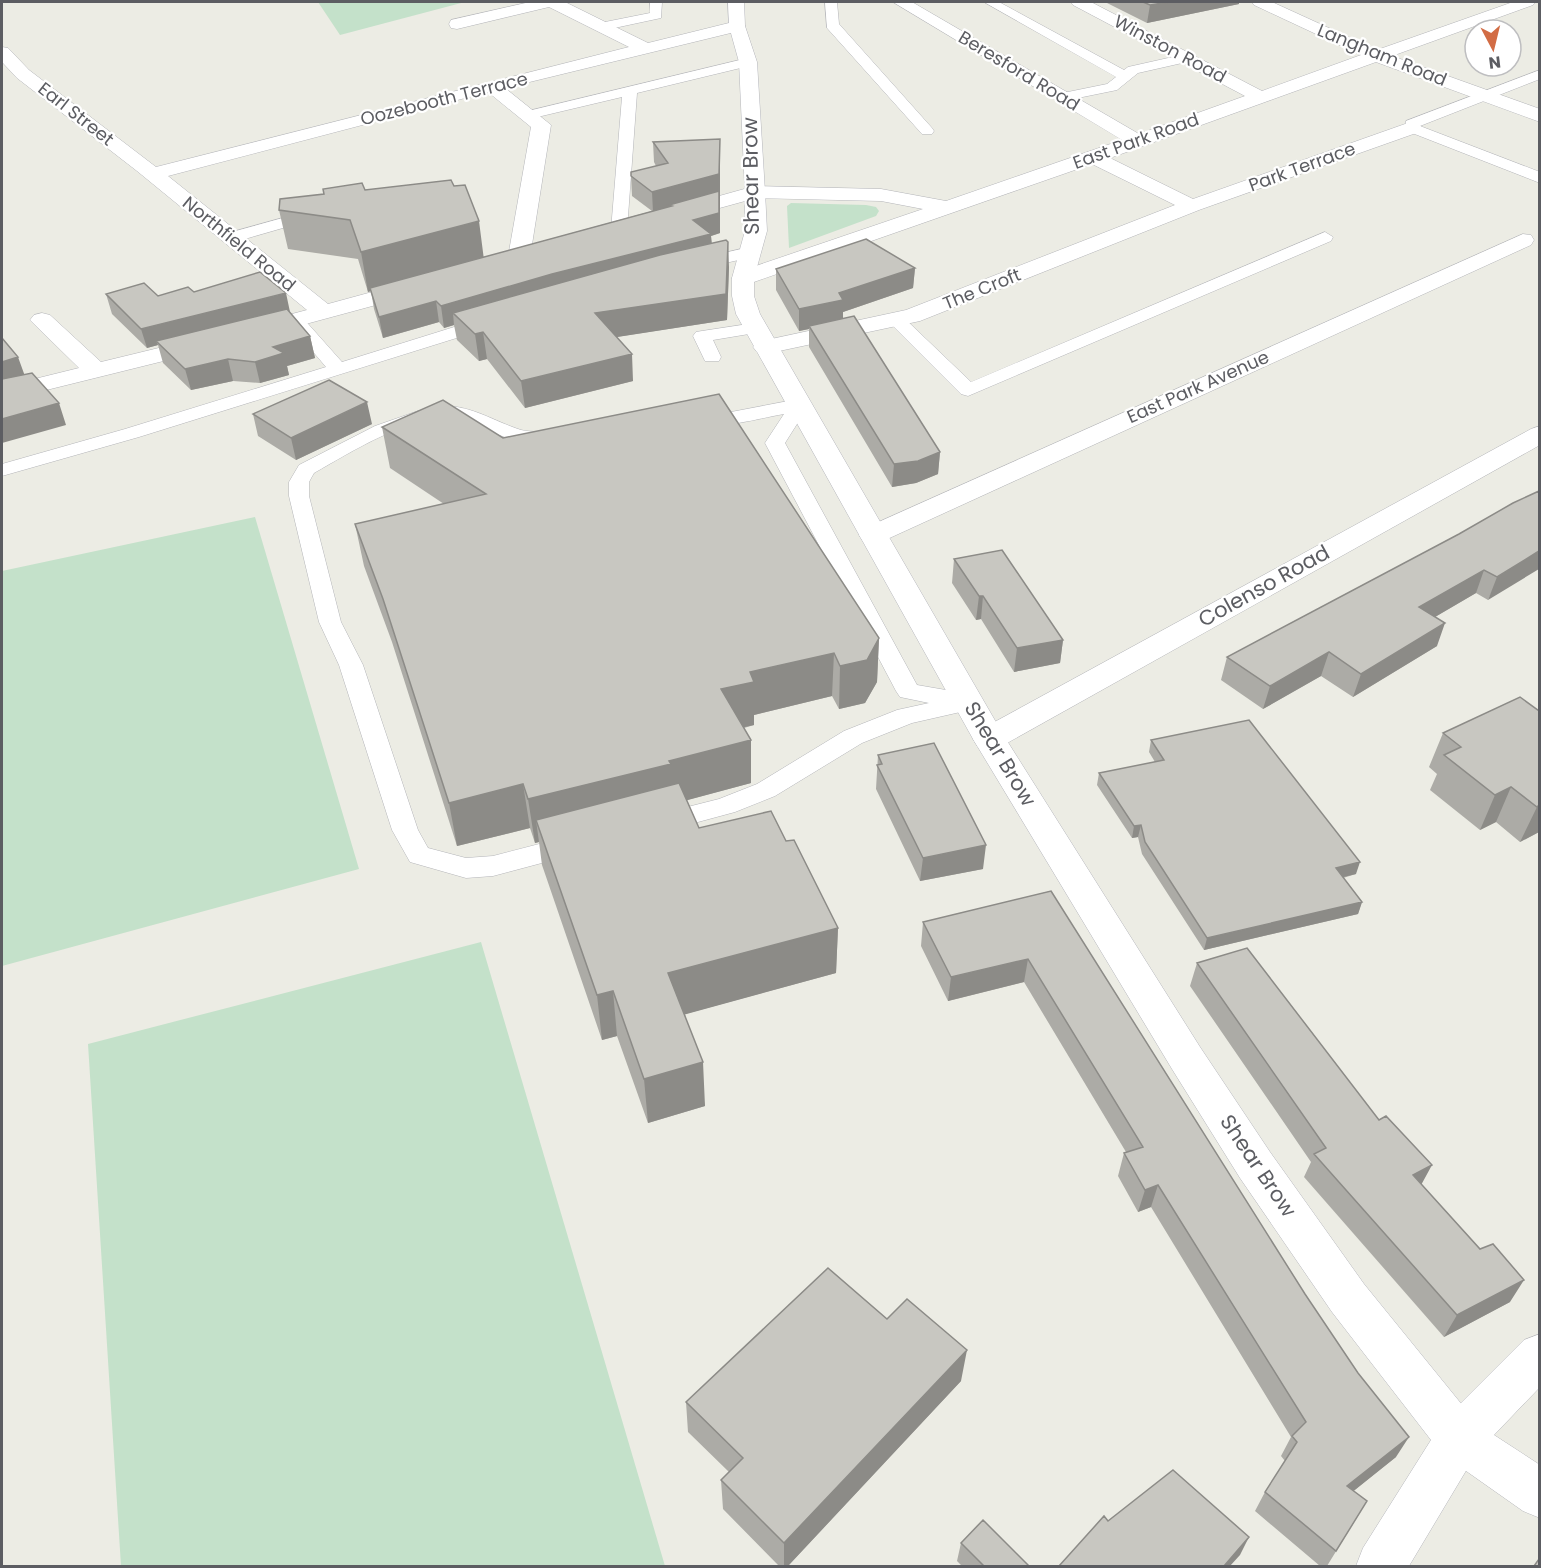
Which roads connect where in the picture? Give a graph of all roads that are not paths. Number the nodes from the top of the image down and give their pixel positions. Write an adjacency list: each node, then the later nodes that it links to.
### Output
1 (548, 2): 12 (street)
2 (554, 2): 13 (street)
3 (656, 2): 13 (lane)
4 (736, 2): 14 (street, Shear Brow)
5 (831, 2): 32 (lane)
6 (901, 2): 27 (street, Beresford Road)
7 (990, 2): 22 (lane)
8 (1079, 2): 18 (street, Winston Road)
9 (1260, 2): 17 (street, Langham Road)
10 (1520, 5): 11 (street); 17 (street, East Park Road)
11 (1539, 16)
12 (457, 24)
13 (605, 26): 15 (street)
14 (737, 26): 15 (street, Oozebooth Terrace); 19 (street, Shear Brow)
15 (645, 48): 24 (street, Oozebooth Terrace)
16 (2, 52): 20 (street, Earl Street)
17 (1376, 56): 26 (street, Langham Road); 28 (street, East Park Road)
18 (1186, 58): 22 (lane); 28 (street, Winston Road)
19 (748, 62): 25 (lane); 37 (street, Shear Brow)
20 (23, 74): 23 (street); 35 (street, Earl Street)
21 (1539, 74): 26 (lane)
22 (1125, 76): 27 (lane)
23 (2, 78)
24 (491, 86): 29 (street); 35 (street, Oozebooth Terrace)
25 (630, 90): 29 (lane); 41 (lane)
26 (1483, 95): 30 (street, Langham Road); 31 (lane)
27 (1063, 97): 33 (street, Beresford Road)
28 (1260, 97): 33 (street, East Park Road)
29 (529, 115): 47 (street)
30 (1539, 116)
31 (1412, 128): 36 (lane); 38 (street, Park Terrace)
32 (927, 131)
33 (1137, 141): 34 (street, East Park Road)
34 (1094, 157): 38 (street); 39 (street, East Park Road)
35 (152, 174): 44 (street, Northfield Road)
36 (1539, 178)
37 (755, 192): 39 (street); 41 (street); 49 (street, Shear Brow)
38 (1192, 206): 55 (street, The Croft)
39 (946, 207): 49 (street, East Park Road)
40 (332, 209): 44 (lane)
41 (619, 230): 42 (street)
42 (596, 236)
43 (1325, 237): 55 (lane)
44 (231, 238): 52 (street, Northfield Road)
45 (1523, 240): 67 (street, East Park Avenue)
46 (541, 251): 47 (street)
47 (519, 257): 48 (street)
48 (496, 264)
49 (747, 265): 50 (lane); 57 (street, Shear Brow)
50 (680, 268)
51 (439, 280): 52 (street)
52 (325, 313): 56 (street)
53 (509, 316): 59 (lane)
54 (42, 320): 60 (street)
55 (896, 320): 57 (street, The Croft)
56 (296, 321): 59 (lane); 60 (street)
57 (760, 338): 58 (lane); 62 (street, Shear Brow)
58 (712, 357)
59 (338, 369): 66 (lane)
60 (96, 371): 61 (street)
61 (2, 394)
62 (799, 405): 63 (lane); 67 (street, Shear Brow); 68 (lane)
63 (673, 418)
64 (570, 433): 71 (lane)
65 (1539, 434): 69 (street, Colenso Road)
66 (2, 470)
67 (873, 535): 68 (street, Shear Brow)
68 (969, 702): 69 (street, Shear Brow); 70 (lane)
69 (989, 739): 73 (street, Shear Brow)
70 (644, 827)
71 (598, 839)
72 (1539, 1355): 73 (street)
73 (1459, 1438): 74 (street, Shear Brow); 75 (street)
74 (1539, 1494)
75 (1381, 1566)

